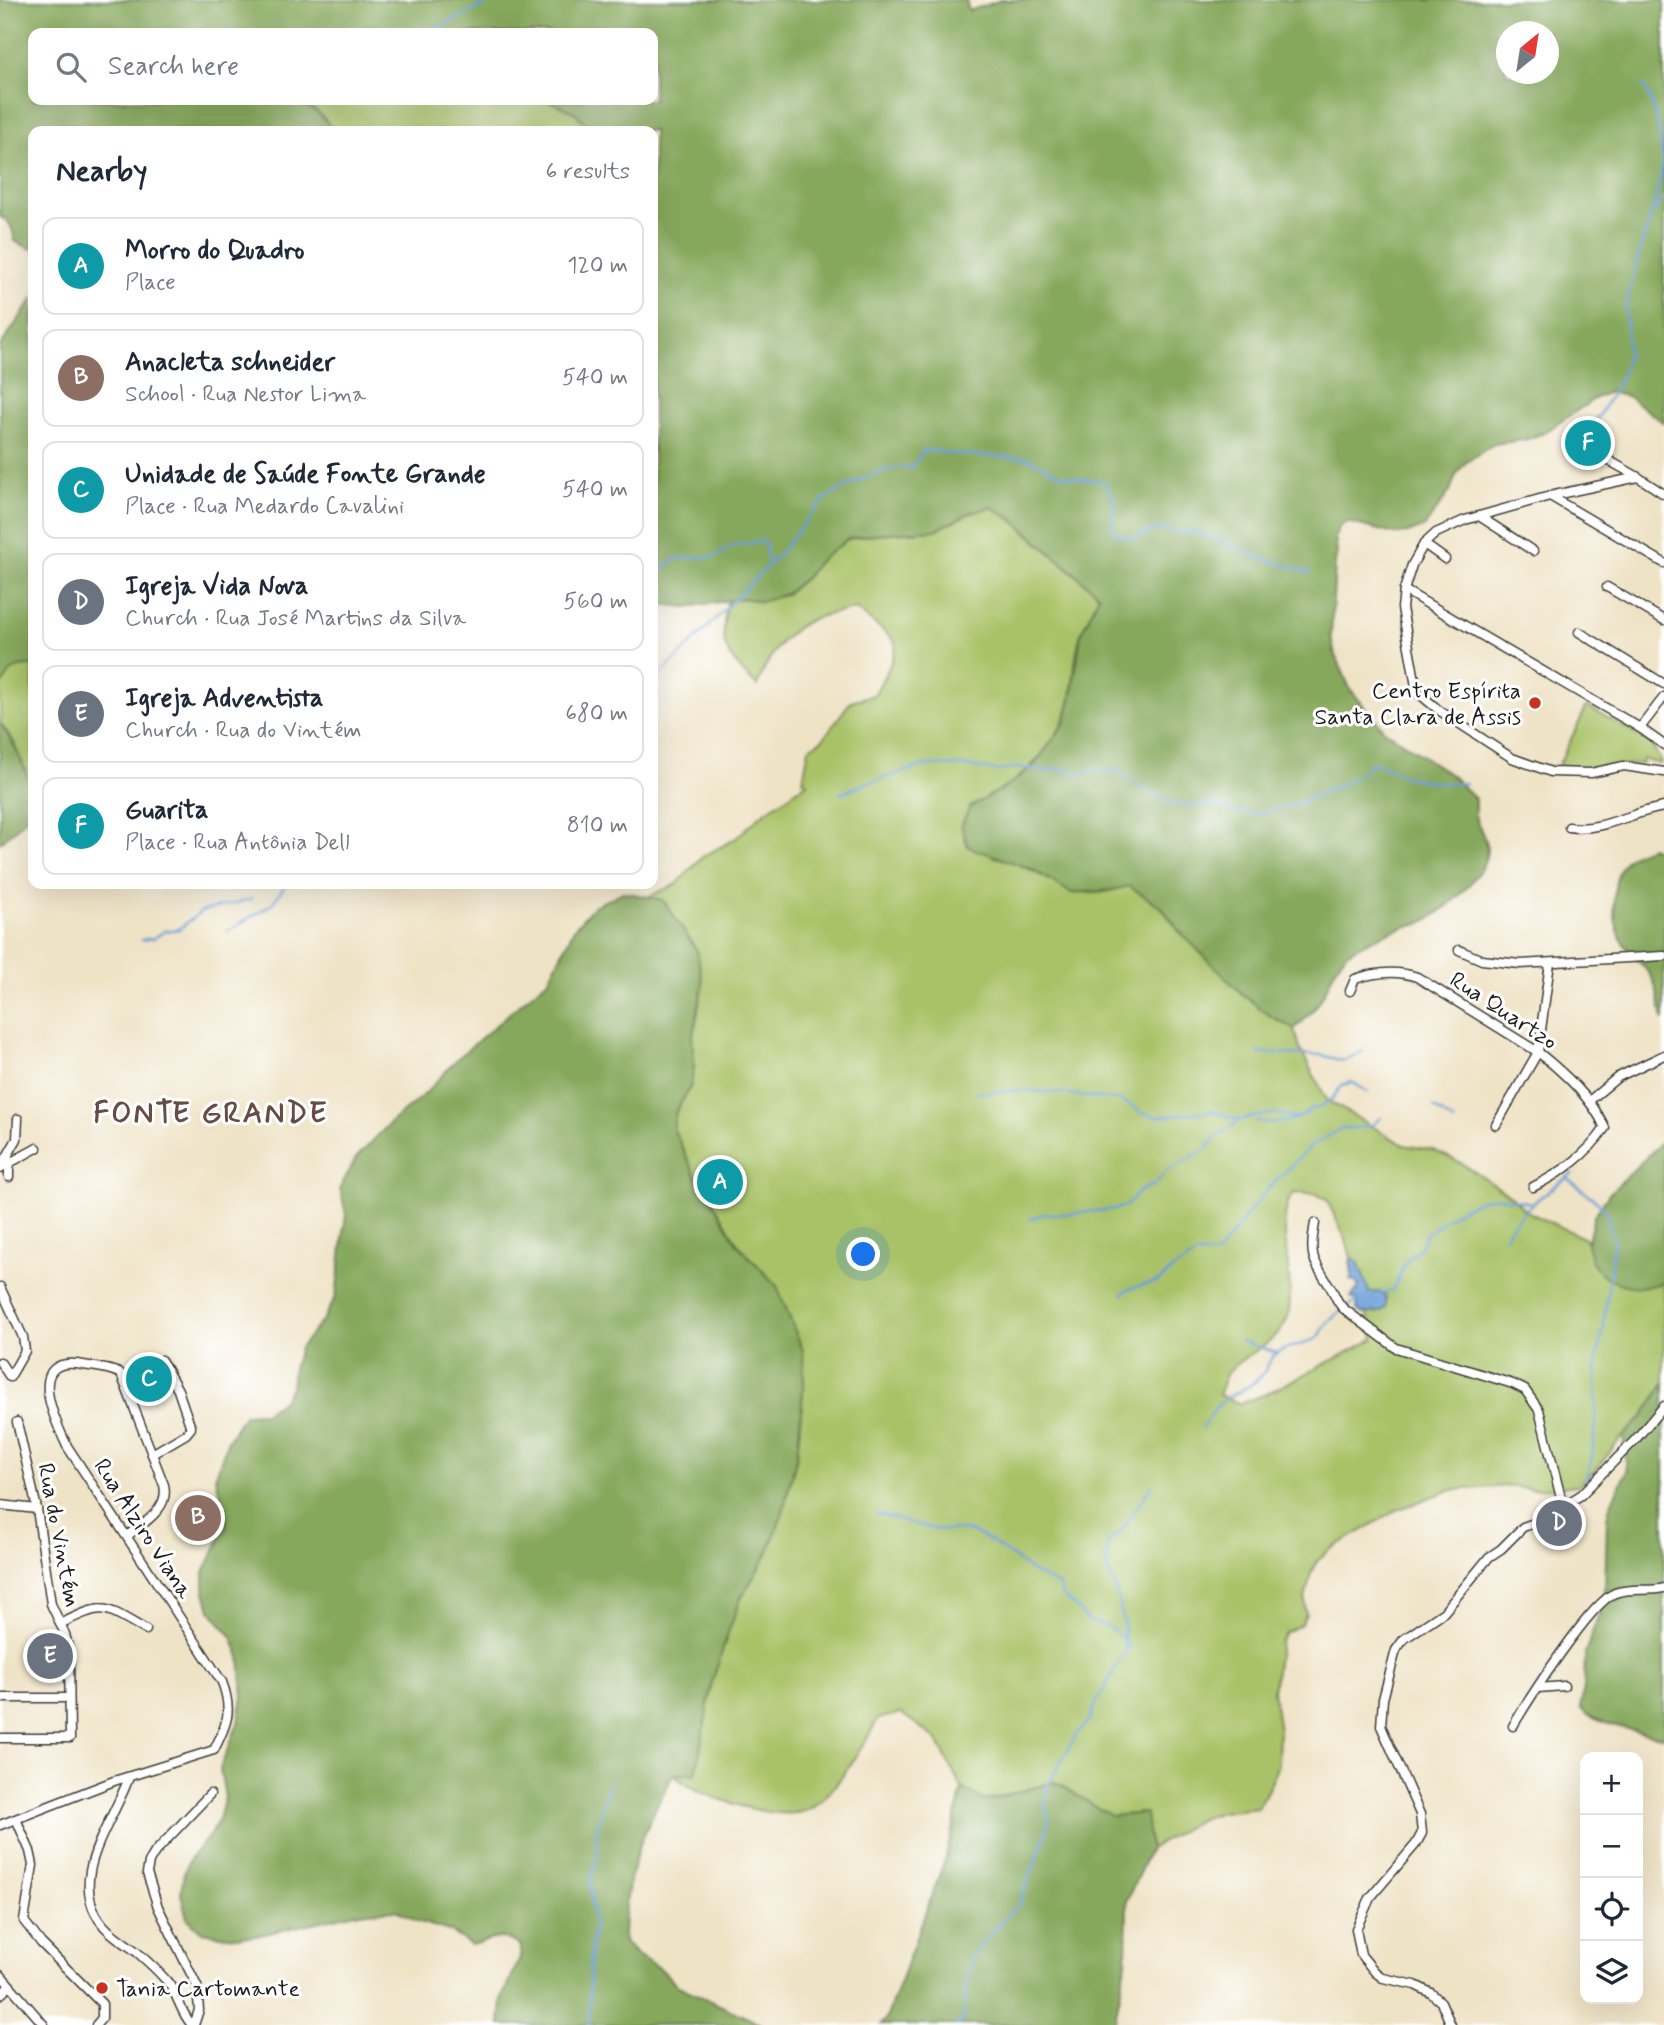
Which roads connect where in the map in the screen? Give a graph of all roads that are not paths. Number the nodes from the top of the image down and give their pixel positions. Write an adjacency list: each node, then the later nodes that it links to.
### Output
1 (1585, 447): 2 (street)
2 (1638, 477): 3 (street); 4 (street)
3 (1664, 494)
4 (1550, 496): 5 (street); 9 (street)
5 (1479, 516): 6 (street); 7 (street)
6 (1424, 544): 8 (street); 11 (street)
7 (1533, 551)
8 (1445, 559)
9 (1664, 563)
10 (1608, 587): 12 (street)
11 (1404, 590): 16 (street); 18 (street)
12 (1664, 620)
13 (1579, 632): 14 (street)
14 (1664, 684)
15 (1664, 697): 16 (street)
16 (1640, 728): 17 (street)
17 (1664, 745)
18 (1663, 770)
19 (1664, 807): 20 (street)
20 (1569, 827)
21 (1459, 950): 23 (street)
22 (1664, 956): 23 (street)
23 (1550, 963): 25 (street)
24 (1350, 991): 25 (street, Rua Quartzo)
25 (1538, 1052): 27 (street, Rua Quartzo); 29 (street)
26 (1664, 1055): 27 (street)
27 (1589, 1101): 33 (street, Rua Quartzo)
28 (18, 1119): 31 (street)
29 (1496, 1125)
30 (37, 1147): 31 (street)
31 (4, 1166): 32 (street)
32 (9, 1177)
33 (1533, 1187)
34 (1315, 1223): 42 (street)
35 (0, 1287): 37 (street)
36 (161, 1360): 40 (street)
37 (0, 1362)
38 (1664, 1406): 42 (street)
39 (18, 1422): 43 (street, Rua do Vintém)
40 (152, 1454): 44 (street); 44 (street, Rua Alziro Viana)
41 (0, 1505): 43 (street)
42 (1563, 1506): 65 (street)
43 (37, 1509): 46 (street, Rua do Vintém)
44 (127, 1536): 54 (street, Rua Alziro Viana)
45 (1664, 1588): 49 (street)
46 (60, 1624): 47 (street); 51 (street, Rua do Vintém)
47 (146, 1630)
48 (1564, 1686): 49 (street)
49 (1538, 1688): 52 (street)
50 (0, 1698): 51 (street)
51 (69, 1698): 53 (street, Rua do Vintém)
52 (1513, 1726)
53 (0, 1738)
54 (129, 1777): 56 (street); 64 (street)
55 (210, 1794): 64 (street)
56 (16, 1819): 57 (street); 63 (street)
57 (0, 1825)
58 (0, 1975): 59 (street)
59 (10, 1986): 60 (street); 61 (street)
60 (0, 1995)
61 (41, 2022): 62 (street)
62 (30, 2025)
63 (96, 2025)
64 (193, 2025)
65 (1451, 2025)

